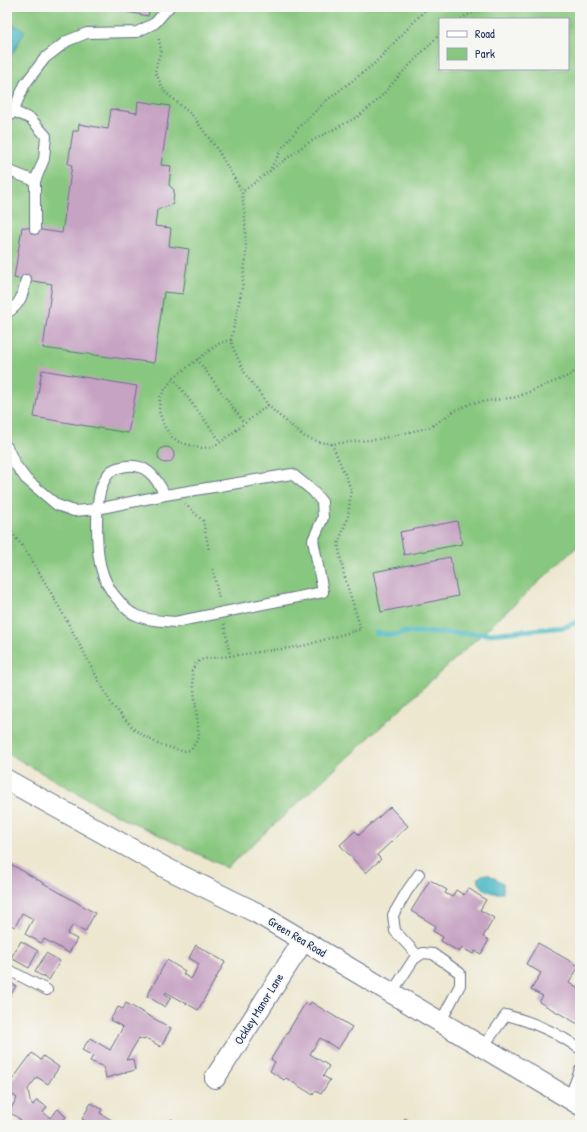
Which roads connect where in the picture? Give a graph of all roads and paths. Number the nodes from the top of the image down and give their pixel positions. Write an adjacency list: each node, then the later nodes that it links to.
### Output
1 (169, 7): 5 (lane)
2 (428, 7): 9 (path)
3 (491, 7): 4 (path)
4 (463, 18)
5 (155, 23): 7 (lane); 11 (path)
6 (439, 35): 9 (path)
7 (10, 115): 10 (lane)
8 (7, 170): 10 (lane)
9 (270, 170): 11 (path)
10 (34, 181): 12 (lane)
11 (242, 192): 15 (path)
12 (35, 229)
13 (26, 280): 14 (lane)
14 (7, 313)
15 (231, 340): 16 (path); 19 (path)
16 (197, 359): 18 (path); 20 (path)
17 (580, 368): 19 (path)
18 (173, 378): 21 (path); 21 (path)
19 (268, 405): 20 (path)
20 (244, 423): 21 (path)
21 (221, 442)
22 (7, 447): 25 (lane)
23 (165, 496): 25 (lane); 25 (lane); 25 (lane)
24 (184, 502): 26 (path)
25 (97, 509)
26 (209, 550)
27 (213, 568): 28 (path)
28 (220, 603)
29 (224, 622): 30 (path)
30 (230, 656)
31 (7, 780): 33 (street, Green Rea Road)
32 (419, 874): 34 (lane)
33 (303, 941): 37 (street, Green Rea Road); 42 (street, Ockley Manor Lane)
34 (418, 956): 37 (lane); 38 (lane)
35 (7, 969): 36 (lane)
36 (47, 990)
37 (391, 994): 38 (street, Green Rea Road)
38 (440, 1023): 39 (street, Green Rea Road)
39 (482, 1048): 40 (lane); 43 (street, Green Rea Road)
40 (580, 1049)
41 (580, 1070): 43 (lane)
42 (215, 1078)
43 (574, 1102)

